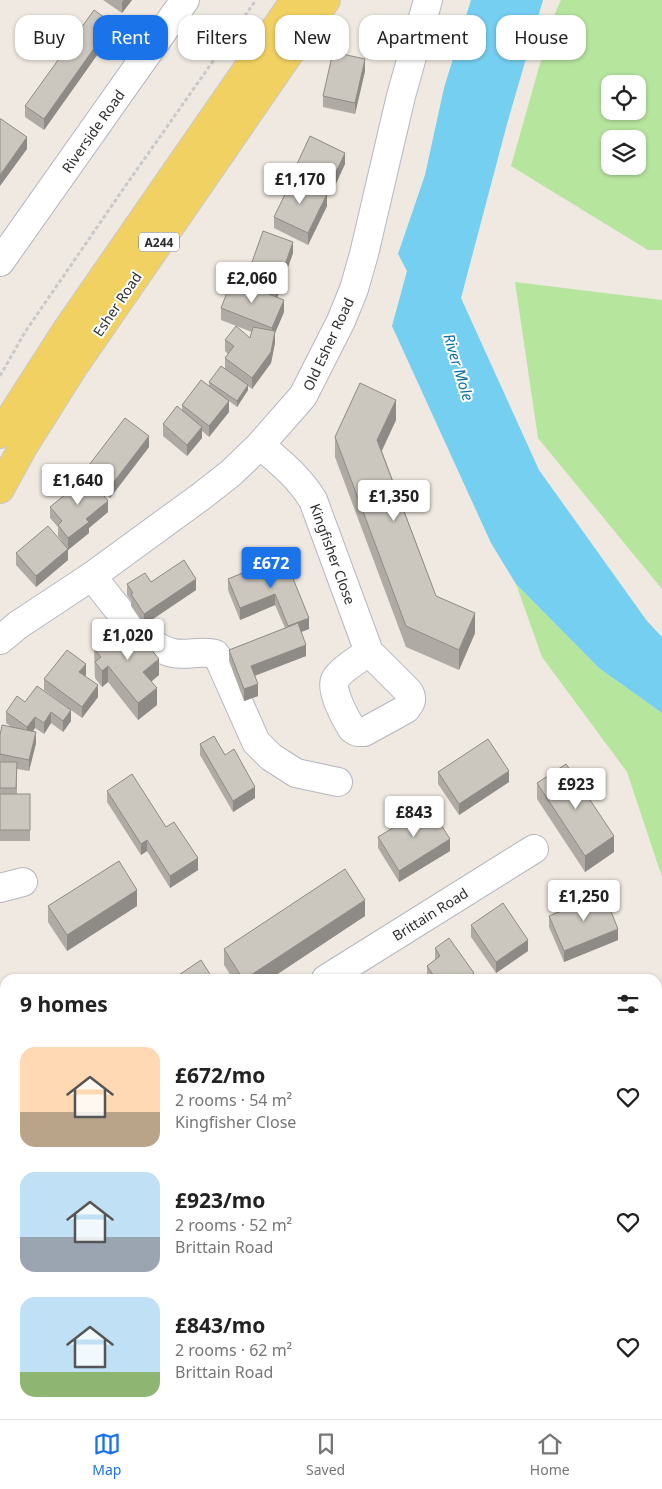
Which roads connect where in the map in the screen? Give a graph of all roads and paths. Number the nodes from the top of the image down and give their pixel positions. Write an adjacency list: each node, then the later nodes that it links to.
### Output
1 (185, 0): 6 (street, Riverside Road)
2 (256, 0): 7 (path)
3 (295, 0): 8 (main road, Esher Road / A244)
4 (326, 0): 10 (main road, Esher Road / A244)
5 (428, 0): 9 (street, Old Esher Road)
6 (0, 262)
7 (0, 376)
8 (0, 434)
9 (260, 445): 11 (street, Old Esher Road); 13 (street, Kingfisher Close)
10 (0, 489)
11 (92, 576): 12 (street, Old Esher Road); 14 (street)
12 (0, 640)
13 (369, 652)
14 (338, 782)
15 (534, 849): 16 (street, Brittain Road)
16 (334, 974)

